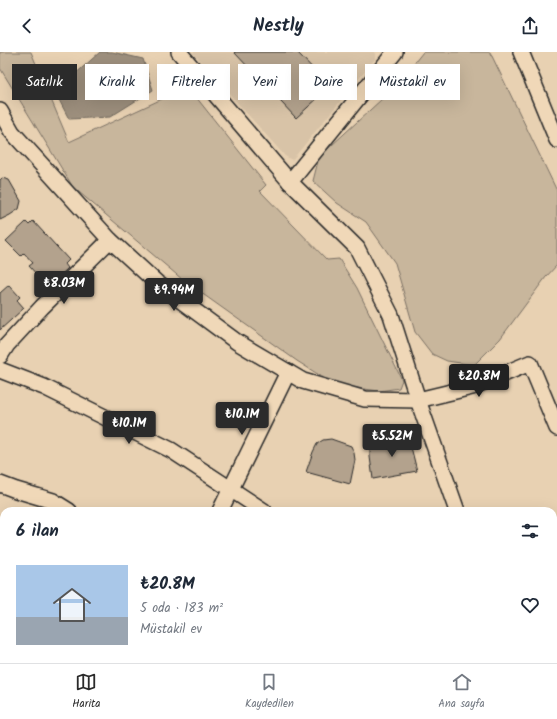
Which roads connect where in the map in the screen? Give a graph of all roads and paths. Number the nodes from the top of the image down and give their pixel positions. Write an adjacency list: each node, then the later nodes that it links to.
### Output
1 (179, 52): 6 (street)
2 (521, 52): 5 (street)
3 (390, 54): 6 (street)
4 (0, 111): 7 (street)
5 (557, 140)
6 (290, 182): 11 (street)
7 (110, 240): 8 (street); 10 (street)
8 (0, 356)
9 (0, 370): 14 (street)
10 (288, 372): 11 (street); 14 (street)
11 (418, 400): 12 (street); 18 (street)
12 (557, 428)
13 (0, 484): 15 (street)
14 (232, 490): 16 (street); 17 (street)
15 (62, 507)
16 (222, 507)
17 (258, 507)
18 (456, 507)

